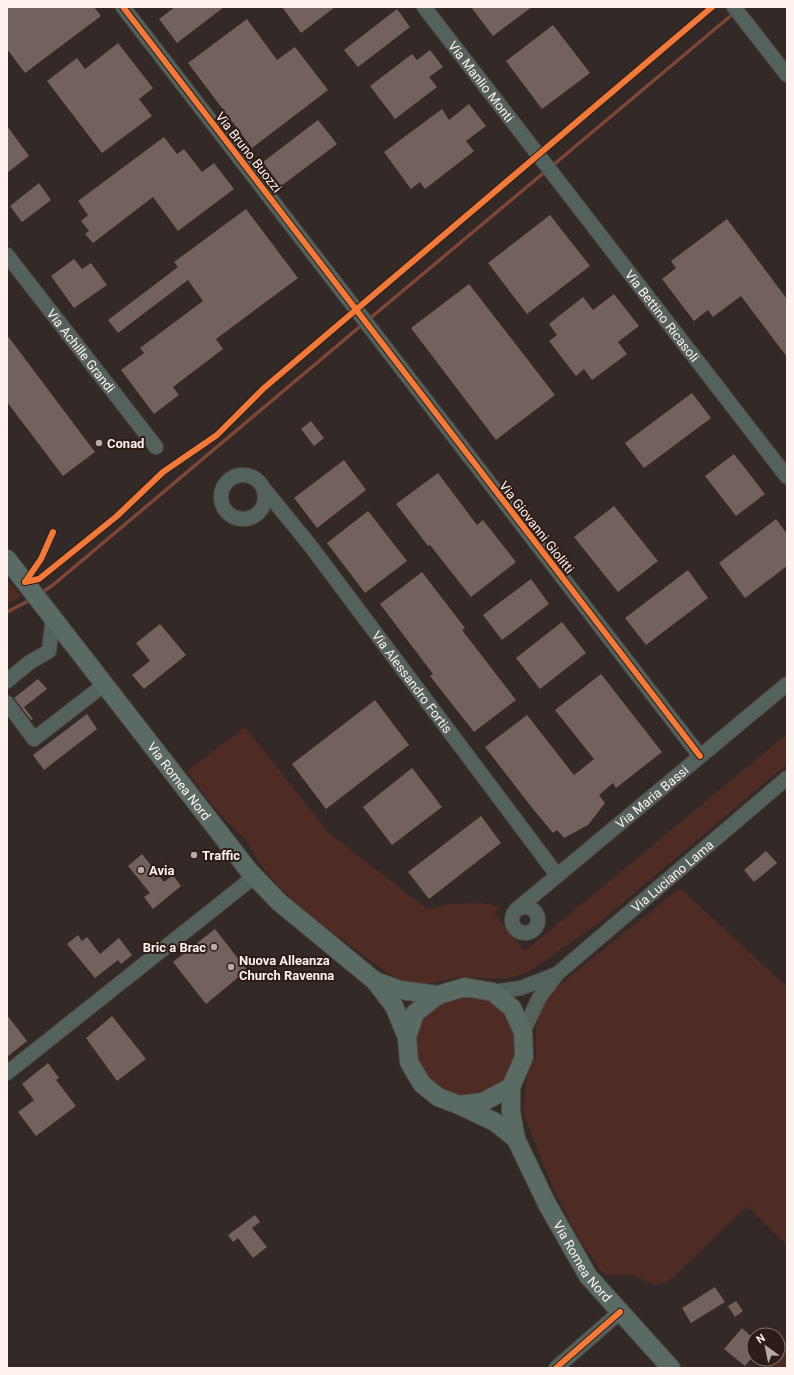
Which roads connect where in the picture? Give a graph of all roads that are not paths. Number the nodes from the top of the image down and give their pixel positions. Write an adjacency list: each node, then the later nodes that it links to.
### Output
1 (123, 7): 7 (street, Via Bruno Buozzi)
2 (424, 7): 5 (street, Via Manlio Monti)
3 (734, 7): 4 (street)
4 (787, 75)
5 (538, 155): 9 (street, Via Bettino Ricasoli)
6 (7, 255): 8 (street, Via Achille Grandi)
7 (357, 310): 17 (street, Via Giovanni Giolitti)
8 (156, 446)
9 (787, 477)
10 (265, 490): 19 (street, Via Alessandro Fortis)
11 (7, 560): 12 (main road, Via Romea Nord)
12 (49, 612): 13 (street); 14 (main road, Via Romea Nord)
13 (7, 681)
14 (105, 684): 16 (street); 20 (main road, Via Romea Nord)
15 (787, 684): 17 (street, Via Maria Bassi)
16 (7, 703)
17 (700, 756): 19 (street, Via Maria Bassi)
18 (787, 778): 22 (street, Via Luciano Lama)
19 (557, 875): 21 (street, Via Maria Bassi)
20 (255, 876): 23 (main road, Via Romea Nord); 28 (street)
21 (516, 910)
22 (557, 974): 24 (street, Via Luciano Lama); 26 (street, Via Luciano Lama)
23 (375, 981): 25 (main road, Via Romea Nord); 27 (main road, Via Romea Nord)
24 (493, 992): 25 (main road); 26 (main road)
25 (438, 995): 27 (main road)
26 (523, 1032): 29 (main road)
27 (407, 1037): 30 (main road)
28 (7, 1073)
29 (511, 1087): 30 (main road); 31 (main road, Via Romea Nord)
30 (459, 1105): 31 (main road, Via Romea Nord)
31 (516, 1139): 32 (main road, Via Romea Nord)
32 (620, 1312): 33 (street); 34 (main road, Via Romea Nord)
33 (556, 1368)
34 (671, 1368)

